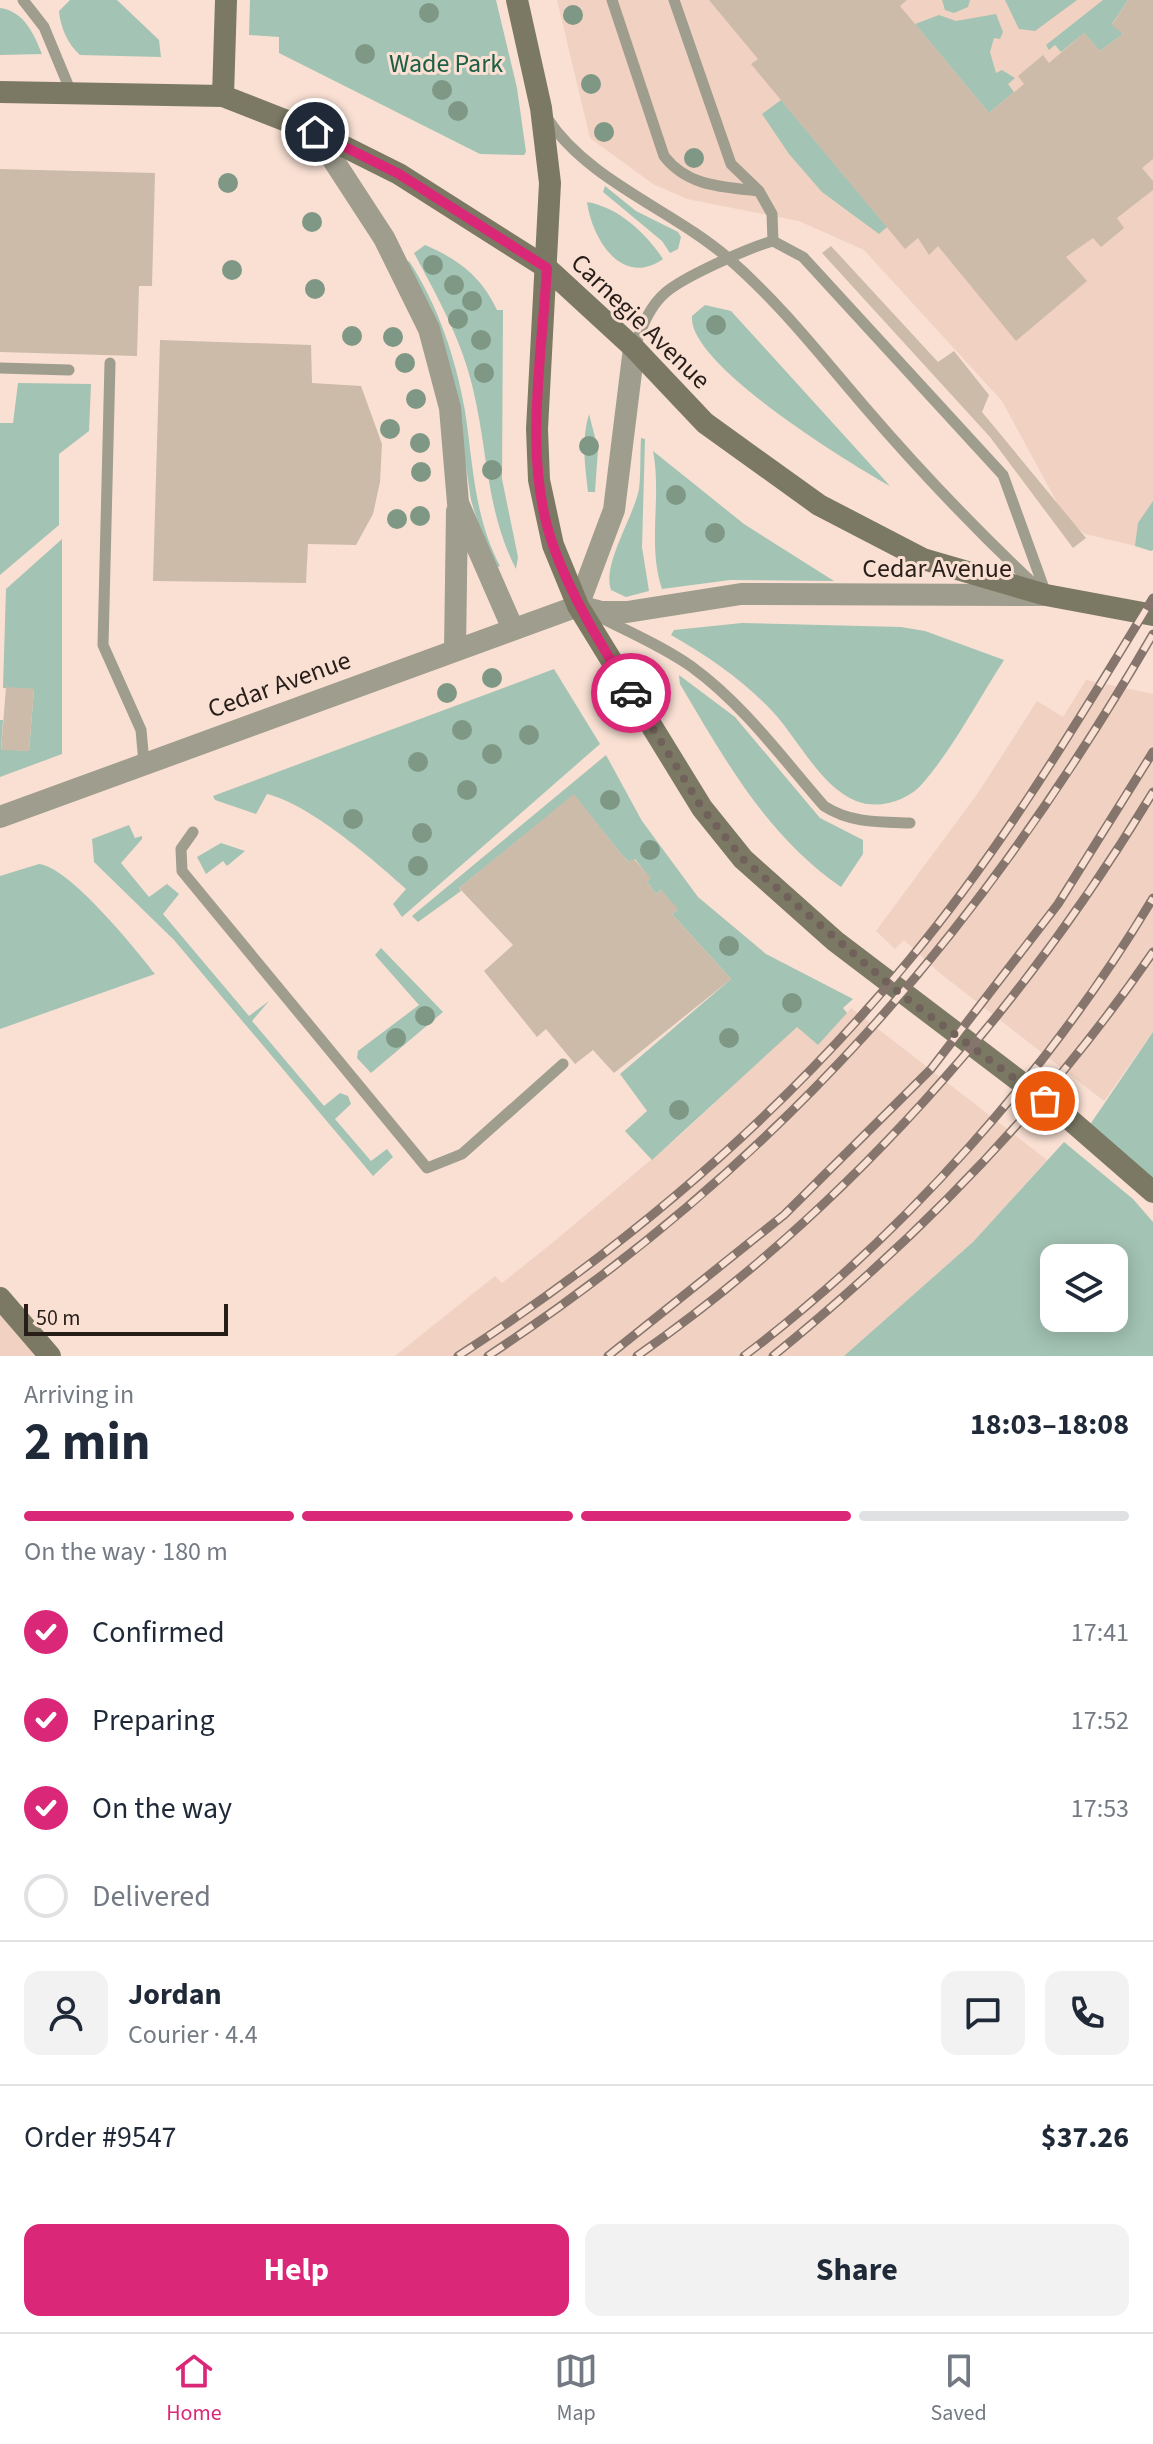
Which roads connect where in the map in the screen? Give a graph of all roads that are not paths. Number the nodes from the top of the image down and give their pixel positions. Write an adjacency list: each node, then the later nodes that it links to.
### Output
1 (23, 0): 7 (lane)
2 (226, 0): 8 (main road)
3 (517, 0): 9 (main road)
4 (612, 0): 11 (lane)
5 (674, 0): 11 (lane)
6 (0, 92): 7 (main road, Carnegie Avenue)
7 (71, 92): 8 (main road, Carnegie Avenue)
8 (223, 96): 10 (main road, Carnegie Avenue)
9 (541, 108): 13 (lane); 14 (main road)
10 (315, 132): 14 (main road, Carnegie Avenue); 19 (street)
11 (759, 191): 12 (lane)
12 (773, 241): 13 (lane); 20 (lane)
13 (730, 259): 15 (lane); 20 (lane)
14 (547, 268): 15 (main road, Carnegie Avenue); 21 (main road)
15 (634, 348): 20 (main road, Carnegie Avenue); 21 (street)
16 (110, 363): 25 (lane)
17 (0, 368): 18 (lane)
18 (69, 370)
19 (458, 503): 23 (street); 24 (street)
20 (1046, 595): 21 (street, Cedar Avenue); 22 (main road, Cedar Avenue)
21 (578, 606): 23 (street, Cedar Avenue); 27 (lane); 30 (main road)
22 (1153, 615)
23 (513, 629): 24 (street, Cedar Avenue)
24 (455, 650): 25 (street, Cedar Avenue)
25 (144, 763): 26 (street, Cedar Avenue)
26 (0, 817)
27 (910, 823)
28 (193, 832): 29 (lane)
29 (563, 1064)
30 (1153, 1192)
31 (0, 1298): 32 (main road)
32 (50, 1356)

